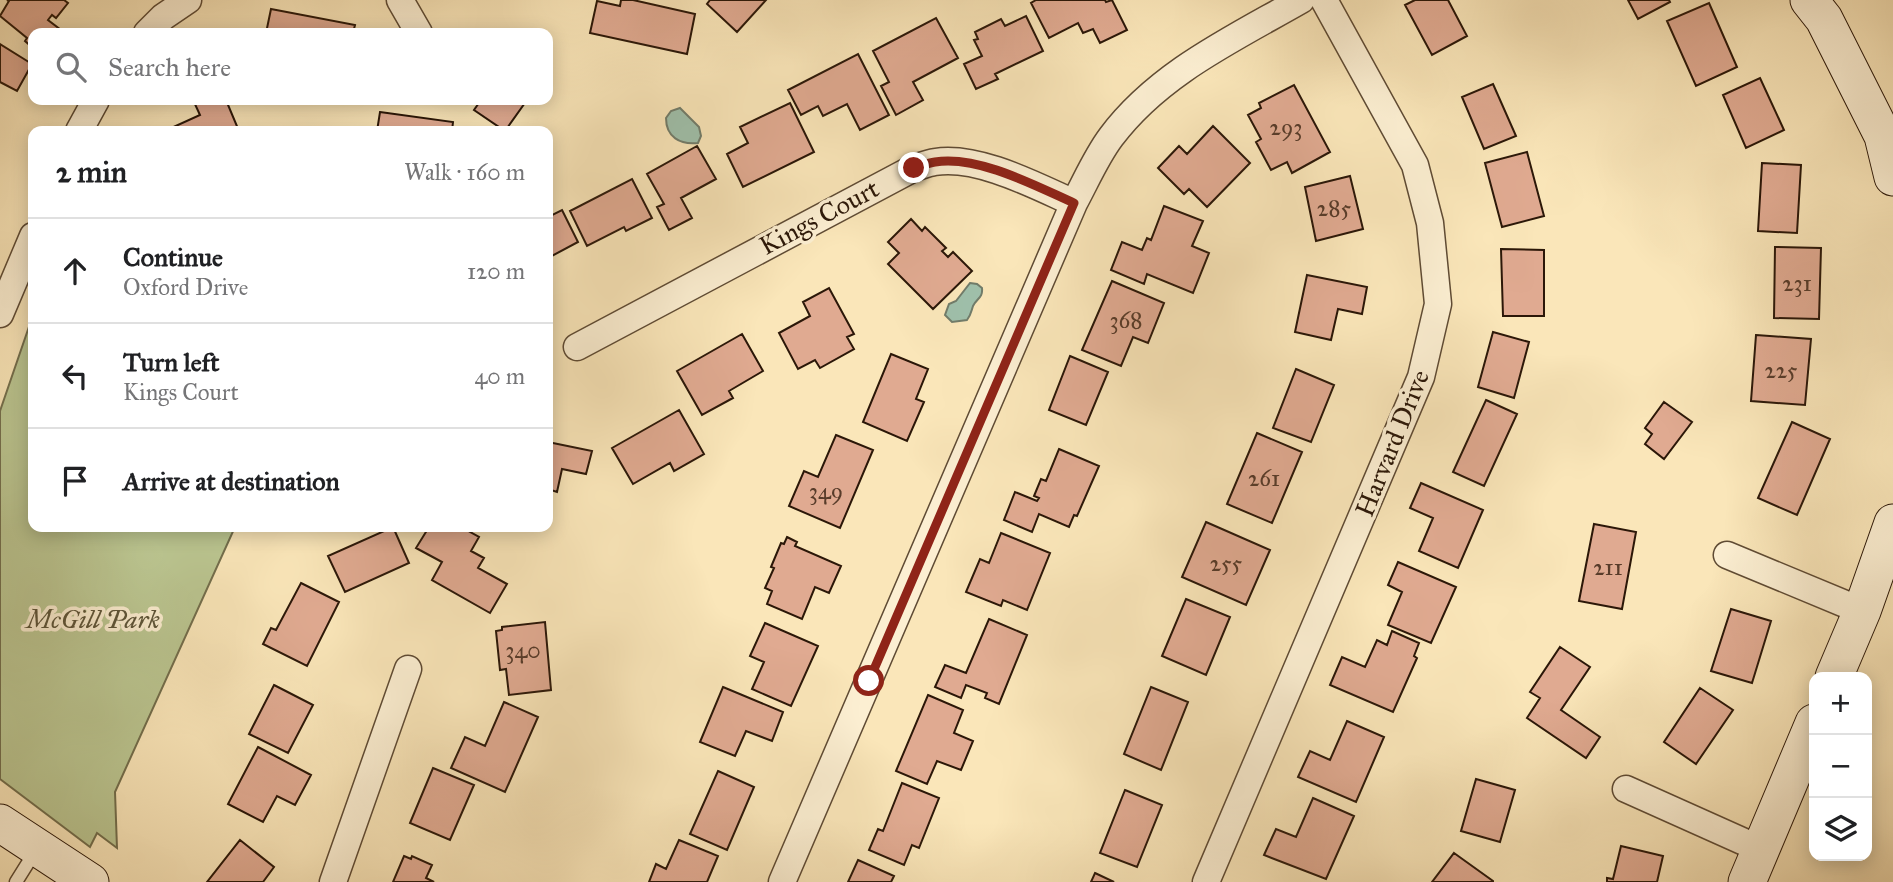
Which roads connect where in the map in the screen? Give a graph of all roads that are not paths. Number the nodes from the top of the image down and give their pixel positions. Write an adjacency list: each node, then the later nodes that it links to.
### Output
1 (188, 0): 6 (street)
2 (400, 0): 7 (street)
3 (1301, 0): 11 (street)
4 (1324, 0): 29 (street, Harvard Drive)
5 (1809, 0): 10 (street)
6 (153, 28)
7 (416, 28)
8 (93, 105): 9 (street)
9 (82, 126)
10 (1893, 177)
11 (1074, 203): 14 (street, Kings Court); 28 (street)
12 (28, 248): 13 (street)
13 (0, 314)
14 (577, 347)
15 (1893, 523): 17 (street)
16 (1727, 555): 17 (street)
17 (1862, 611): 19 (street)
18 (408, 669): 27 (street)
19 (1836, 672)
20 (1809, 735): 24 (street)
21 (1626, 789): 24 (street)
22 (0, 823): 23 (street)
23 (38, 847): 25 (lane); 26 (street)
24 (1754, 866)
25 (16, 882)
26 (90, 882)
27 (333, 882)
28 (782, 882)
29 (1206, 882)

